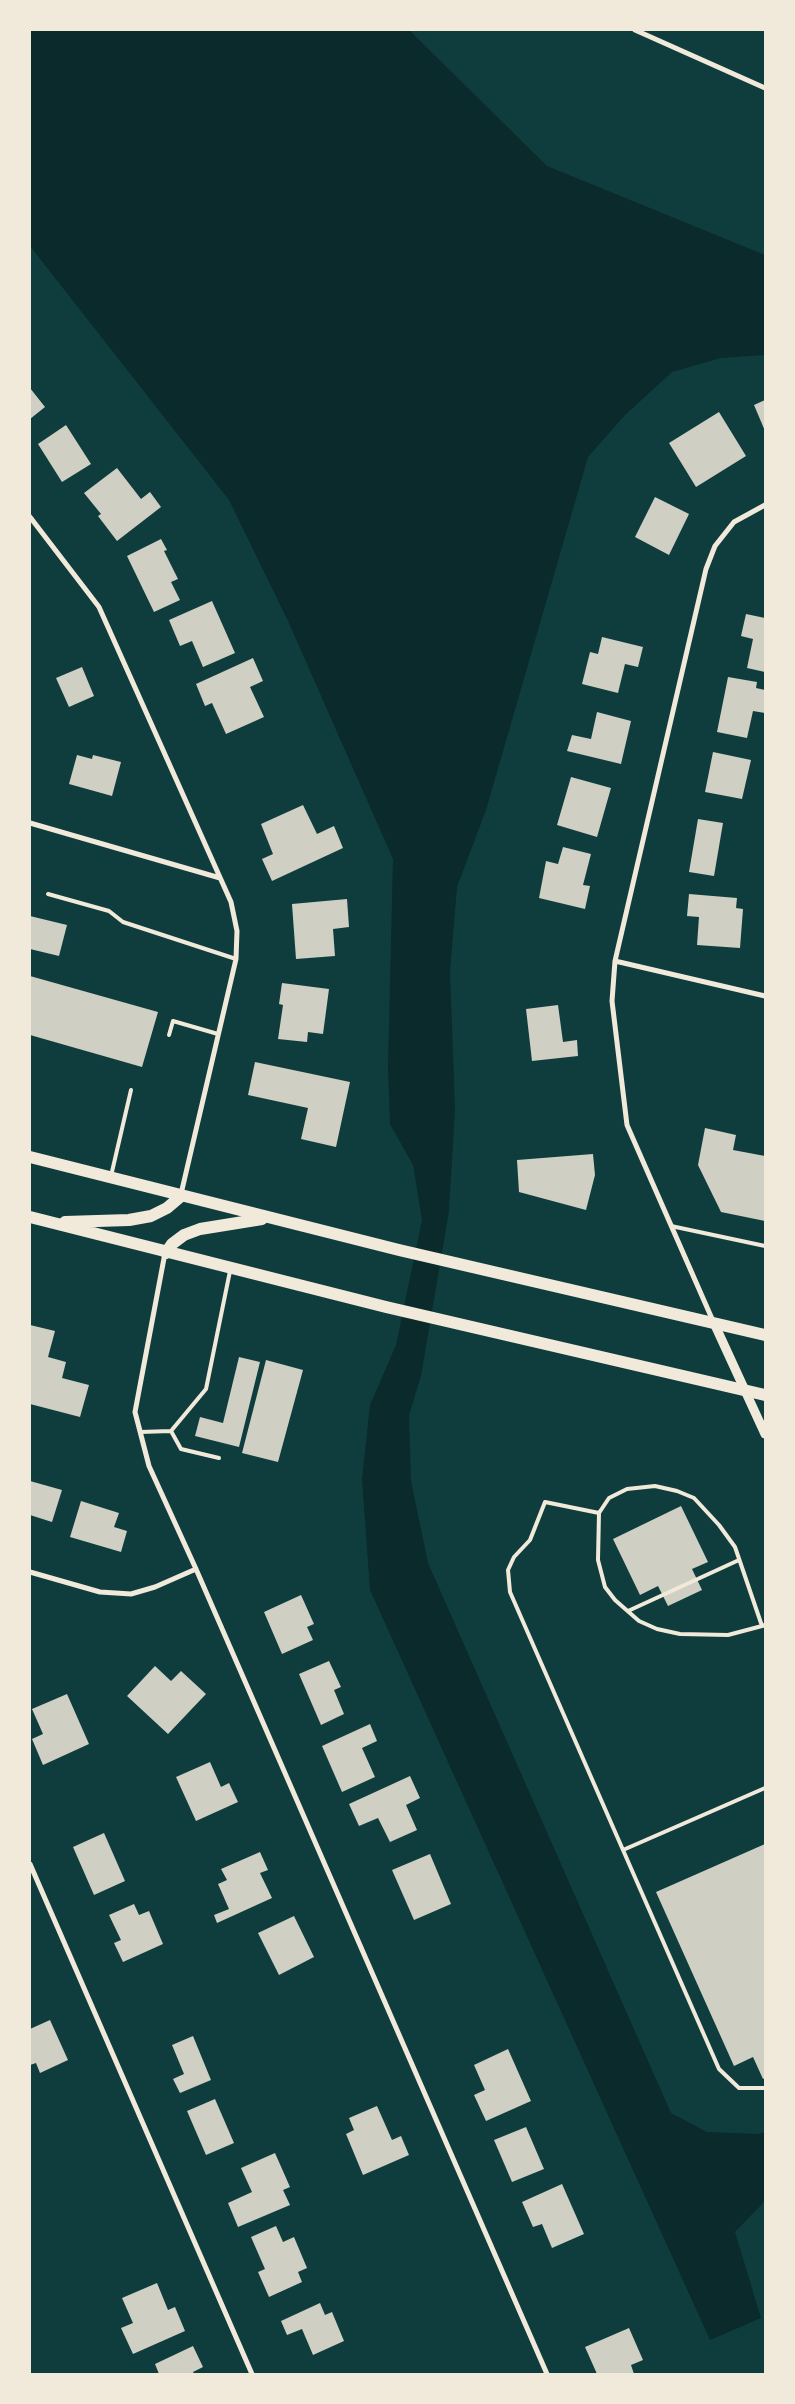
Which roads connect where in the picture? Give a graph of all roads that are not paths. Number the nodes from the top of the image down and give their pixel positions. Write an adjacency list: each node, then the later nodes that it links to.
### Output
1 (635, 30): 2 (street)
2 (765, 88)
3 (765, 504): 9 (street)
4 (30, 517): 6 (street)
5 (30, 823): 6 (street)
6 (220, 878): 8 (street)
7 (48, 894): 8 (lane)
8 (236, 959): 11 (street)
9 (615, 961): 10 (street); 20 (street)
10 (765, 996)
11 (218, 1034): 12 (lane); 16 (street)
12 (169, 1035)
13 (131, 1090): 15 (lane)
14 (30, 1157): 15 (main road)
15 (110, 1178): 16 (main road)
16 (180, 1197): 18 (main road); 19 (main road)
17 (30, 1217): 19 (main road)
18 (267, 1218): 22 (main road); 24 (main road)
19 (50, 1222): 22 (main road)
20 (671, 1226): 21 (lane); 24 (street)
21 (765, 1246)
22 (166, 1253): 23 (main road); 29 (street)
23 (231, 1269): 26 (main road); 28 (lane)
24 (714, 1323): 25 (main road); 26 (street)
25 (765, 1335)
26 (745, 1390): 27 (main road); 30 (street)
27 (765, 1395)
28 (171, 1431): 29 (lane); 31 (lane)
29 (140, 1432): 34 (street)
30 (765, 1434)
31 (219, 1458)
32 (599, 1513): 33 (lane); 36 (lane); 39 (lane)
33 (739, 1560): 36 (lane); 37 (lane)
34 (196, 1569): 35 (street); 43 (street)
35 (30, 1572)
36 (628, 1611): 37 (lane)
37 (763, 1626)
38 (765, 1788): 39 (lane)
39 (623, 1850): 41 (lane)
40 (30, 1864): 42 (street)
41 (765, 2088)
42 (252, 2374)
43 (547, 2374)

